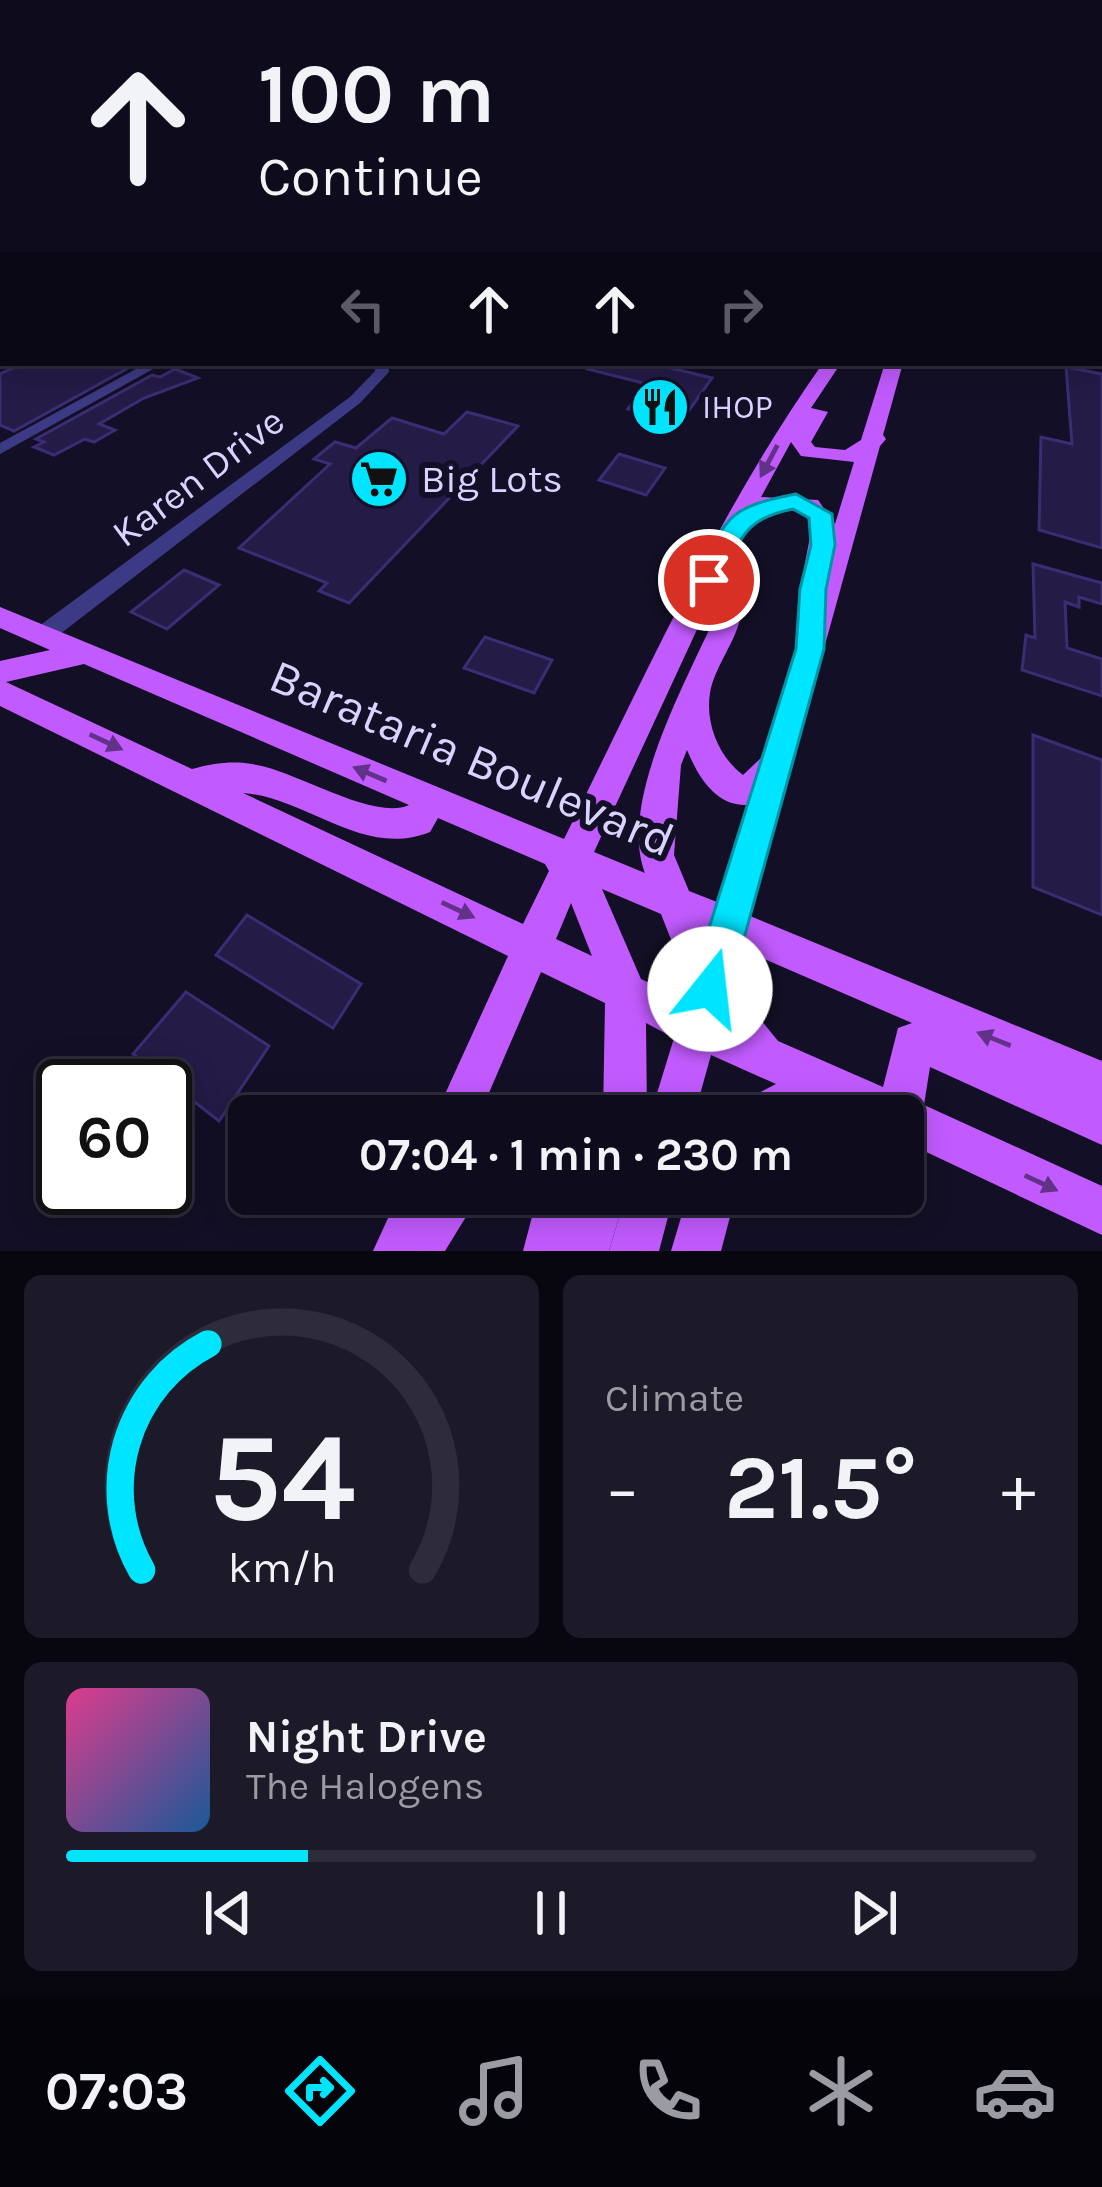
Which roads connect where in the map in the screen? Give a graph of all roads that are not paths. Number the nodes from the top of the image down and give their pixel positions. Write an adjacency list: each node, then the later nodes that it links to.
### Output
1 (152, 366): 7 (street)
2 (381, 366): 10 (street, Karen Drive)
3 (829, 366): 8 (main road, one-way to 8)
4 (830, 366): 6 (main road)
5 (894, 366): 6 (main road)
6 (876, 439): 12 (main road)
7 (0, 449)
8 (731, 534): 12 (main road); 15 (main road); 20 (main road)
9 (0, 617): 10 (main road, Barataria Boulevard)
10 (43, 635): 11 (main road); 13 (main road, Barataria Boulevard)
11 (0, 644)
12 (810, 649): 17 (main road)
13 (85, 653): 14 (main road); 19 (main road, Barataria Boulevard, one-way to 13)
14 (0, 672)
15 (696, 690): 17 (main road); 21 (main road)
16 (0, 692): 18 (main road, one-way to 18)
17 (773, 767): 22 (main road)
18 (193, 783): 19 (main road); 23 (main road, one-way to 23)
19 (431, 800): 20 (main road, Barataria Boulevard)
20 (565, 859): 21 (main road, Barataria Boulevard); 23 (main road); 24 (main road)
21 (675, 901): 22 (main road, Barataria Boulevard); 25 (main road)
22 (728, 924): 25 (main road); 26 (main road, Barataria Boulevard, one-way to 22)
23 (531, 944): 24 (main road); 27 (main road)
24 (625, 989): 25 (main road); 28 (main road)
25 (703, 1008): 29 (main road); 30 (main road)
26 (1102, 1083)
27 (466, 1095)
28 (625, 1095)
29 (678, 1095)
30 (854, 1095)
31 (904, 1095): 32 (main road)
32 (1102, 1123)
33 (924, 1128): 34 (main road, one-way to 34)
34 (1102, 1211)
35 (414, 1215): 41 (main road)
36 (441, 1215): 42 (main road)
37 (557, 1215): 43 (main road)
38 (595, 1215): 44 (main road)
39 (644, 1215): 45 (main road)
40 (706, 1215): 46 (main road)
41 (398, 1251)
42 (416, 1251)
43 (548, 1251)
44 (584, 1251)
45 (634, 1251)
46 (696, 1251)

